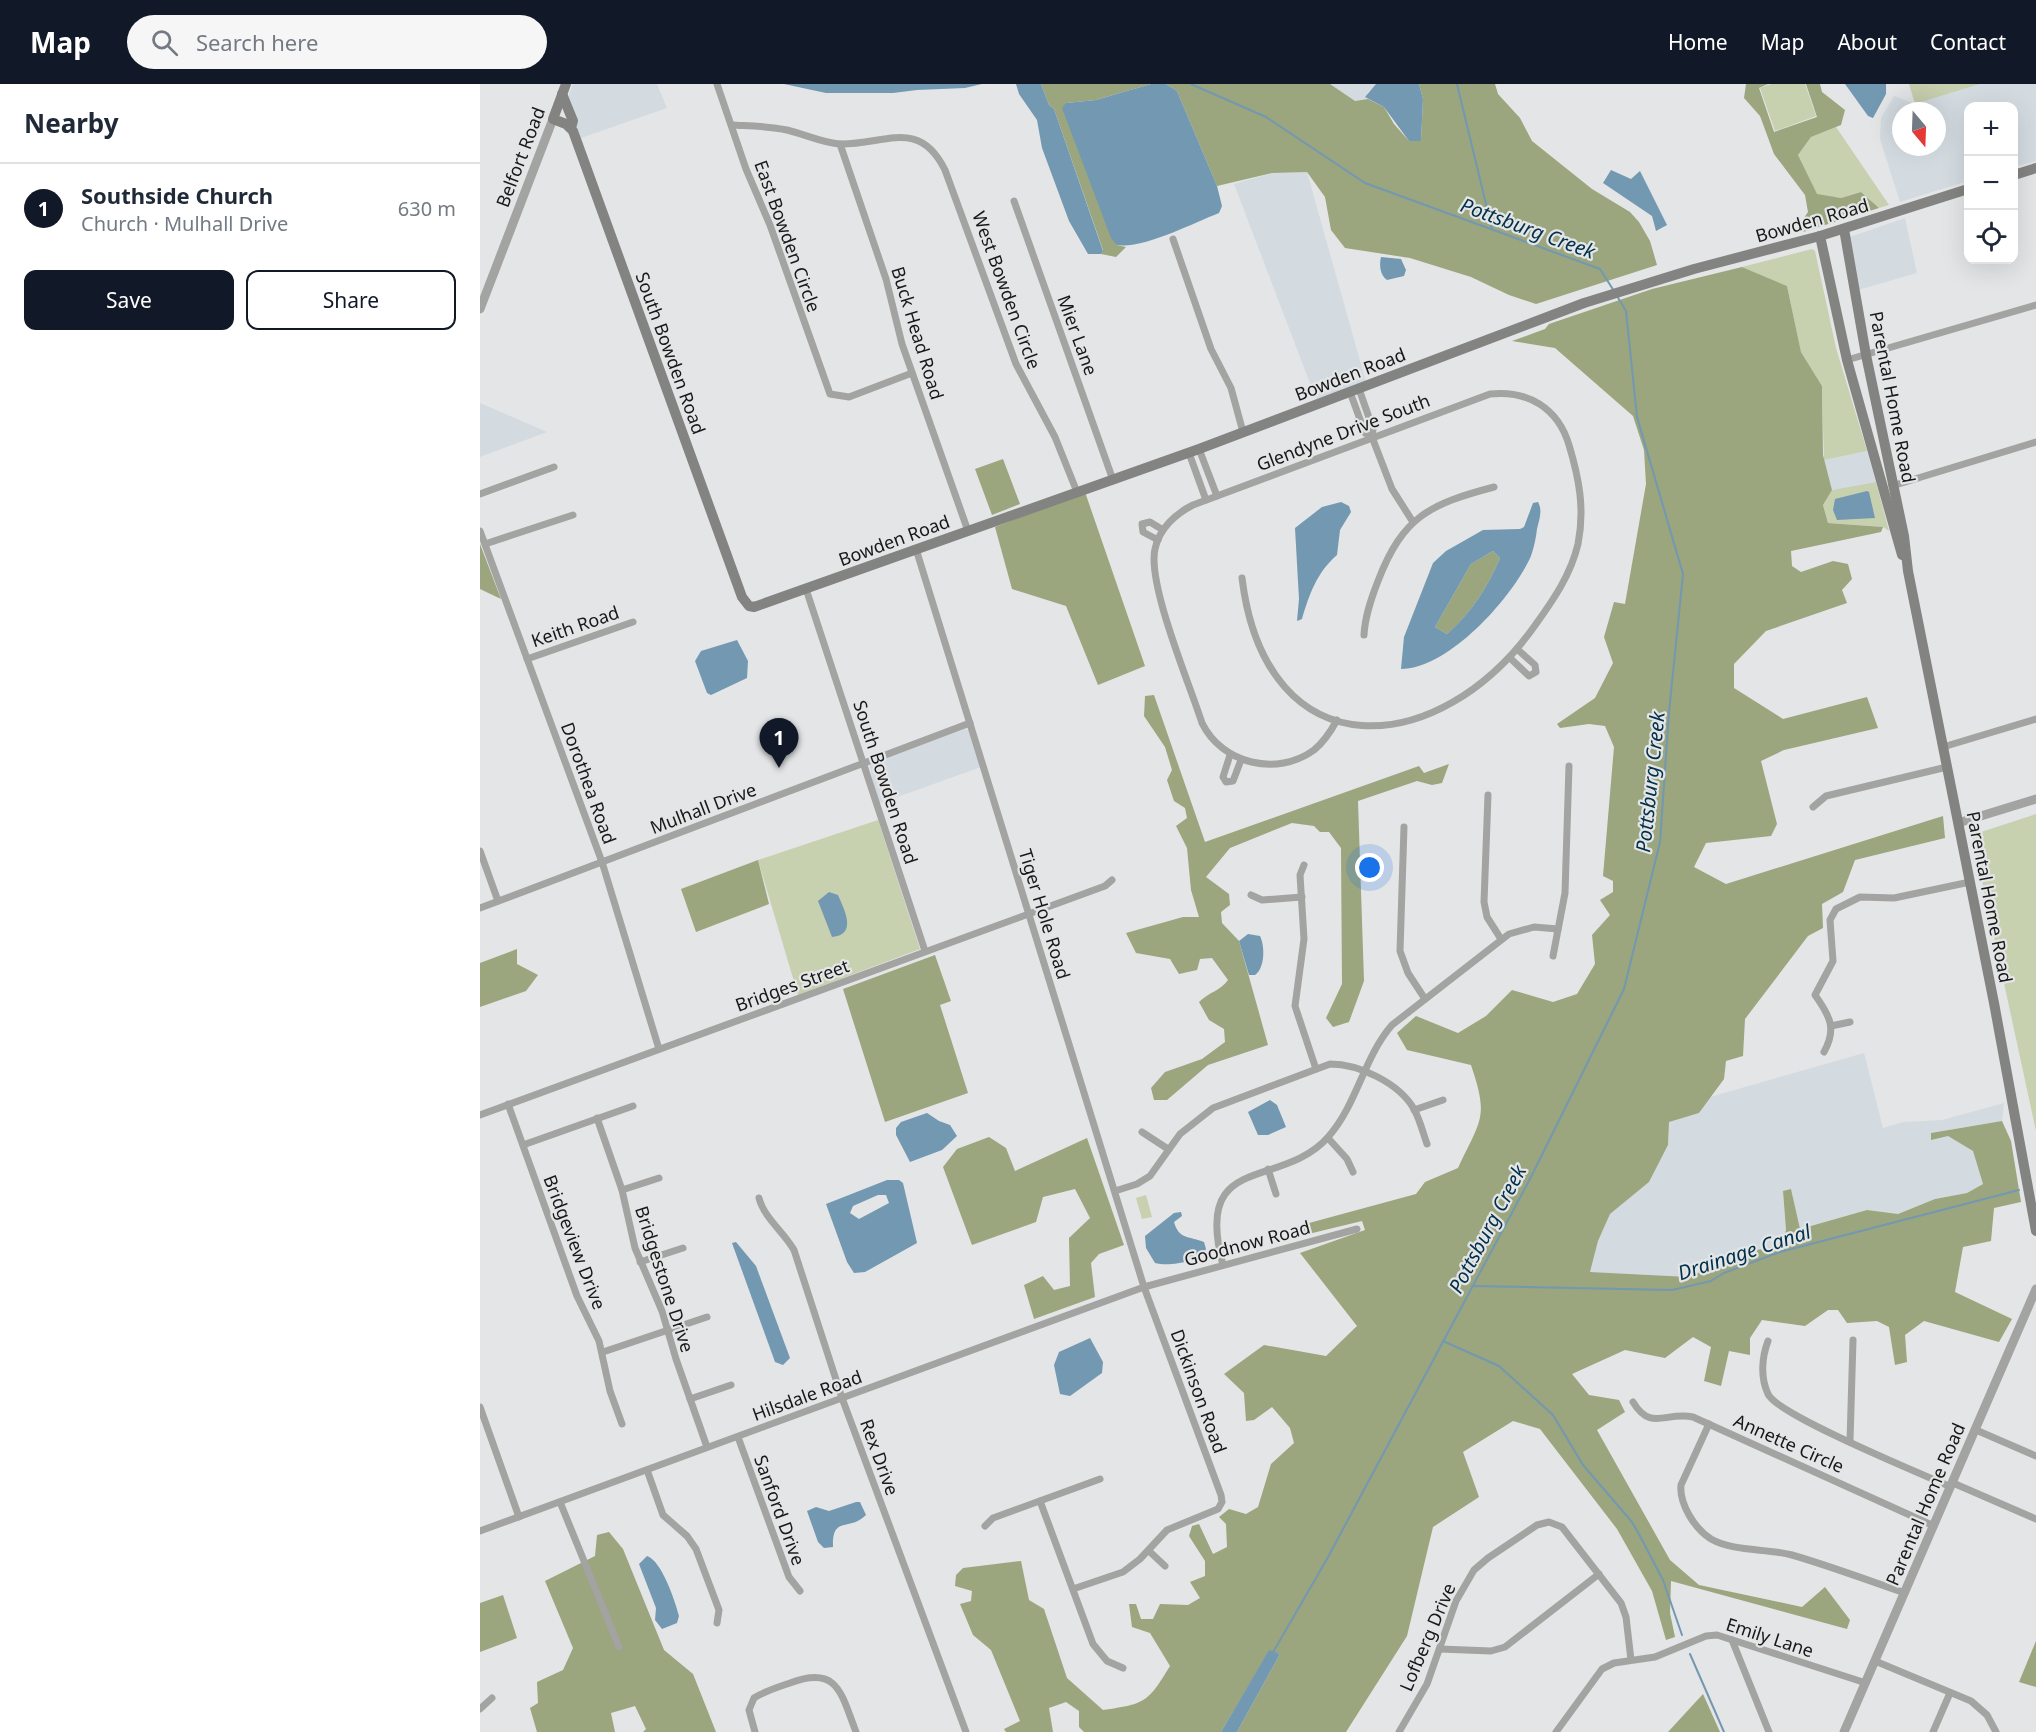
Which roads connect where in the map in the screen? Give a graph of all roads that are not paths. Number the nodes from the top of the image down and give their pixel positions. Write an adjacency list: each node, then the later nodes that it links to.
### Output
1 (717, 84): 4 (street, East Bowden Circle)
2 (564, 89): 3 (main road, Belfort Road); 5 (main road, South Bowden Road)
3 (553, 119): 5 (main road); 15 (street, Belfort Road)
4 (732, 125): 6 (street); 18 (street, East Bowden Circle)
5 (571, 128): 43 (main road, South Bowden Road)
6 (840, 144): 18 (street, Buck Head Road); 29 (street, West Bowden Circle)
7 (2036, 168): 8 (main road)
8 (2018, 173)
9 (1964, 190): 11 (main road, Bowden Road)
10 (1014, 201): 26 (street, Mier Lane)
11 (1844, 229): 12 (main road, Bowden Road); 16 (main road, Parental Home Road)
12 (1820, 236): 17 (main road, Parental Home Road); 19 (main road, Bowden Road)
13 (1173, 239): 20 (street)
14 (2036, 305): 16 (street)
15 (480, 309)
16 (1866, 356): 17 (street); 24 (main road, Parental Home Road)
17 (1847, 360): 24 (main road, Parental Home Road)
18 (912, 373): 37 (street, Buck Head Road)
19 (1354, 391): 20 (main road, Bowden Road); 21 (street)
20 (1243, 432): 23 (main road, Bowden Road)
21 (1372, 437): 31 (street, Glendyne Drive South); 34 (street); 46 (street, Glendyne Drive South)
22 (2036, 442): 27 (street)
23 (1194, 451): 26 (main road, Bowden Road); 31 (street); 32 (street)
24 (1882, 459): 27 (main road, Parental Home Road)
25 (554, 467): 30 (street)
26 (1113, 480): 29 (main road, Bowden Road)
27 (1889, 486): 52 (main road, Parental Home Road)
28 (1494, 487): 34 (street)
29 (1077, 492): 37 (main road, Bowden Road)
30 (480, 494)
31 (1216, 496): 32 (street, Glendyne Drive South)
32 (1206, 500): 35 (street, Glendyne Drive South)
33 (573, 515): 39 (street)
34 (1413, 522): 45 (street)
35 (1163, 530): 38 (street, Glendyne Drive South); 38 (street)
36 (480, 531): 39 (street, Dorothea Road)
37 (968, 531): 40 (main road, Bowden Road)
38 (1158, 540): 53 (street, Glendyne Drive South)
39 (485, 544): 48 (street, Dorothea Road)
40 (916, 549): 42 (main road, Bowden Road); 51 (street, Tiger Hole Road)
41 (1242, 578): 50 (street)
42 (806, 590): 43 (main road, Bowden Road); 55 (street, South Bowden Road)
43 (749, 606)
44 (633, 622): 48 (street, Keith Road)
45 (1364, 635)
46 (1517, 649): 47 (street); 47 (street)
47 (1510, 658): 50 (street)
48 (527, 659): 64 (street, Dorothea Road)
49 (2036, 719): 52 (street)
50 (1337, 720): 54 (street)
51 (970, 723): 55 (street, Mulhall Drive); 72 (street, Tiger Hole Road)
52 (1943, 747): 57 (main road, Parental Home Road)
53 (1230, 755): 54 (street); 54 (street)
54 (1241, 760)
55 (863, 764): 64 (street, Mulhall Drive); 75 (street, South Bowden Road)
56 (1569, 766): 73 (street)
57 (1947, 766): 60 (street); 61 (main road, Parental Home Road)
58 (1488, 795): 74 (street)
59 (2036, 799): 61 (street)
60 (1813, 807)
61 (1958, 822): 67 (main road, Parental Home Road)
62 (1404, 827): 77 (street)
63 (480, 851): 70 (street)
64 (602, 862): 70 (street, Mulhall Drive); 80 (street, Dorothea Road)
65 (1304, 865): 69 (street)
66 (1112, 880): 72 (street, Bridges Street)
67 (1970, 882): 79 (street); 103 (main road, Parental Home Road)
68 (1251, 895): 69 (street)
69 (1302, 897): 82 (street)
70 (498, 902): 71 (street, Mulhall Drive)
71 (480, 908)
72 (1029, 912): 75 (street, Bridges Street); 99 (street, Tiger Hole Road)
73 (1558, 929): 74 (street); 76 (street)
74 (1501, 939): 77 (street)
75 (925, 951): 80 (street, Bridges Street)
76 (1554, 956)
77 (1425, 999): 83 (street)
78 (1850, 1022): 79 (street)
79 (1831, 1026): 81 (street)
80 (659, 1049): 85 (street, Bridges Street)
81 (1824, 1052)
82 (1316, 1069): 83 (street); 94 (street)
83 (1364, 1072): 87 (street); 91 (street)
84 (1443, 1100): 87 (street)
85 (508, 1104): 88 (street, Bridges Street); 93 (street, Bridgeview Drive)
86 (633, 1106): 89 (street)
87 (1414, 1110): 92 (street)
88 (480, 1115)
89 (597, 1118): 93 (street); 98 (street, Bridgestone Drive)
90 (1142, 1132): 94 (street)
91 (1328, 1138): 95 (street); 96 (street)
92 (1427, 1144)
93 (523, 1145): 113 (street, Bridgeview Drive)
94 (1168, 1149): 99 (street)
95 (1268, 1169): 100 (street); 106 (street)
96 (1353, 1172)
97 (659, 1178): 98 (street)
98 (622, 1190): 105 (street, Bridgestone Drive)
99 (1115, 1191): 107 (street, Tiger Hole Road)
100 (1276, 1194)
101 (759, 1198): 115 (street, Rex Drive)
102 (1357, 1229): 106 (street, Goodnow Road)
103 (2036, 1231)
104 (683, 1248): 105 (street)
105 (640, 1262): 110 (street, Bridgestone Drive)
106 (1223, 1264): 107 (street, Goodnow Road)
107 (1144, 1287): 115 (street, Hilsdale Road); 136 (street, Dickinson Road)
108 (2036, 1289): 121 (street, Parental Home Road)
109 (707, 1317): 110 (street)
110 (668, 1329): 113 (street); 116 (street, Bridgestone Drive)
111 (1853, 1340): 123 (street)
112 (1768, 1341): 123 (street)
113 (603, 1352): 119 (street, Bridgeview Drive)
114 (731, 1385): 116 (street)
115 (842, 1398): 122 (street, Hilsdale Road); 155 (street, Rex Drive)
116 (690, 1399): 124 (street, Bridgestone Drive)
117 (1633, 1402): 120 (street, Annette Circle)
118 (480, 1407): 131 (street)
119 (622, 1424)
120 (1709, 1424): 134 (street, Annette Circle); 141 (street)
121 (1976, 1430): 125 (street); 128 (street, Parental Home Road)
122 (738, 1437): 124 (street, Hilsdale Road); 140 (street, Sanford Drive)
123 (1850, 1441): 128 (street)
124 (707, 1448): 126 (street, Hilsdale Road)
125 (2036, 1456)
126 (646, 1470): 130 (street, Hilsdale Road); 142 (street)
127 (1100, 1479): 129 (street)
128 (1952, 1485): 132 (street); 134 (street, Parental Home Road)
129 (1040, 1501): 133 (street); 139 (street)
130 (560, 1502): 131 (street, Hilsdale Road); 144 (street)
131 (519, 1517): 135 (street, Hilsdale Road)
132 (2036, 1519)
133 (985, 1526)
134 (1934, 1526): 141 (street, Parental Home Road)
135 (480, 1531)
136 (1149, 1551): 137 (street); 139 (street)
137 (1165, 1566)
138 (1599, 1574): 145 (street); 145 (street, Lofberg Drive); 146 (street)
139 (1073, 1590): 148 (street)
140 (800, 1591)
141 (1905, 1593): 147 (street, Parental Home Road)
142 (717, 1623)
143 (1732, 1640): 146 (street, Emily Lane); 149 (street, Emily Lane); 158 (street)
144 (619, 1647)
145 (1440, 1649): 156 (street, Lofberg Drive)
146 (1631, 1660): 157 (street, Emily Lane)
147 (1875, 1661): 149 (street, Parental Home Road); 150 (street)
148 (1124, 1668)
149 (1866, 1683): 159 (street, Parental Home Road)
150 (1950, 1693): 160 (street); 161 (street)
151 (492, 1698): 152 (street)
152 (480, 1709)
153 (755, 1732): 154 (street)
154 (856, 1732)
155 (966, 1732)
156 (1399, 1732)
157 (1556, 1732)
158 (1769, 1732)
159 (1844, 1732)
160 (1934, 1732)
161 (1996, 1732)

